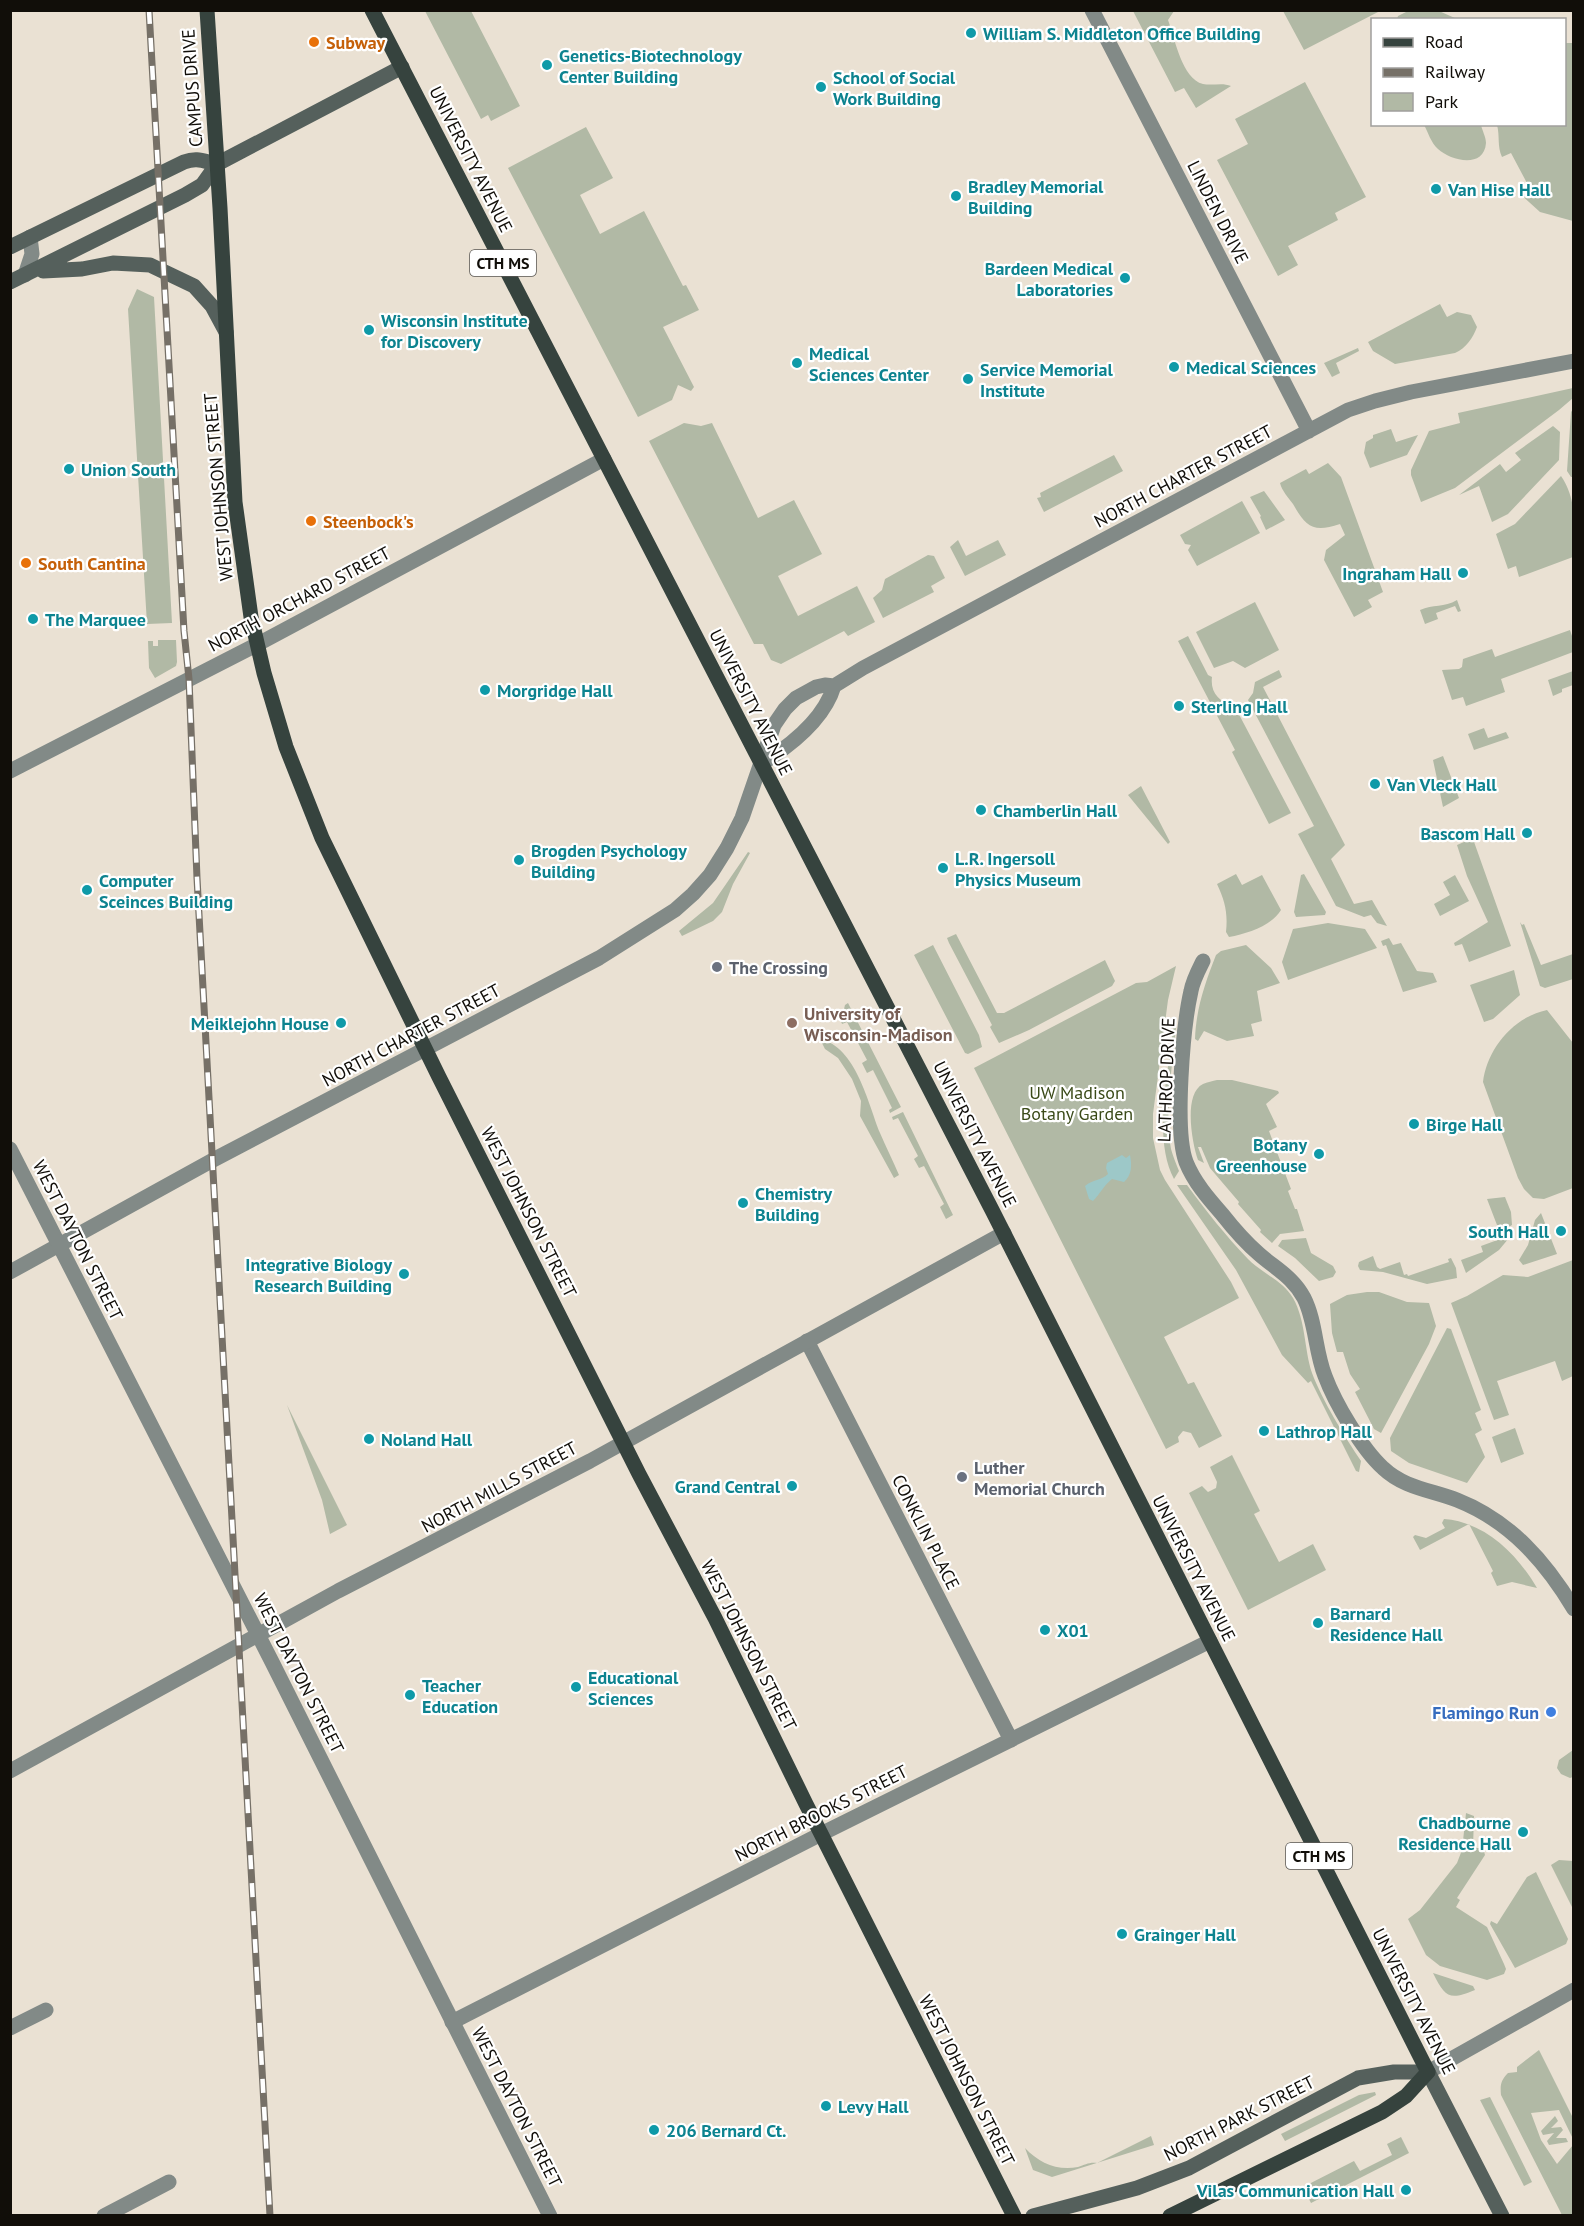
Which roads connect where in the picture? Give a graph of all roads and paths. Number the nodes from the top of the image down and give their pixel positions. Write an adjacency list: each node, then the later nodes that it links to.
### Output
1 (207, 10): 5 (main road, CAMPUS DRIVE)
2 (372, 10): 4 (main road, UNIVERSITY AVENUE / CTH MS)
3 (1092, 10): 12 (street, LINDEN DRIVE)
4 (402, 67): 5 (main road); 13 (main road, UNIVERSITY AVENUE / CTH MS)
5 (217, 164): 6 (main road); 8 (main road); 10 (main road, WEST JOHNSON STREET)
6 (30, 237): 7 (main road); 8 (street)
7 (10, 247)
8 (31, 273): 9 (main road); 10 (main road)
9 (10, 282)
10 (226, 332): 14 (main road, WEST JOHNSON STREET)
11 (1574, 361): 12 (street, NORTH CHARTER STREET)
12 (1309, 431): 15 (street, NORTH CHARTER STREET)
13 (604, 459): 14 (street, NORTH ORCHARD STREET); 16 (main road, UNIVERSITY AVENUE / CTH MS)
14 (258, 644): 17 (street, NORTH ORCHARD STREET); 19 (main road, WEST JOHNSON STREET)
15 (834, 686): 16 (street, NORTH CHARTER STREET); 16 (street, NORTH CHARTER STREET)
16 (761, 764): 19 (street, NORTH CHARTER STREET); 21 (main road, UNIVERSITY AVENUE / CTH MS)
17 (10, 771)
18 (1203, 961): 26 (street, LATHROP DRIVE)
19 (426, 1049): 22 (street, NORTH CHARTER STREET); 25 (main road, WEST JOHNSON STREET)
20 (10, 1149): 22 (street, WEST DAYTON STREET)
21 (1004, 1233): 24 (street, NORTH MILLS STREET); 28 (main road, UNIVERSITY AVENUE / CTH MS)
22 (59, 1245): 23 (street, NORTH CHARTER STREET); 27 (street, WEST DAYTON STREET)
23 (10, 1272)
24 (807, 1341): 25 (street, NORTH MILLS STREET); 29 (street, CONKLIN PLACE)
25 (623, 1443): 27 (street, NORTH MILLS STREET); 31 (main road, WEST JOHNSON STREET)
26 (1574, 1609)
27 (258, 1635): 30 (street, NORTH MILLS STREET); 34 (street, WEST DAYTON STREET)
28 (1210, 1641): 29 (street, NORTH BROOKS STREET); 36 (main road, UNIVERSITY AVENUE / CTH MS)
29 (1011, 1740): 31 (street, NORTH BROOKS STREET)
30 (10, 1772)
31 (821, 1834): 34 (street, NORTH BROOKS STREET); 40 (main road, WEST JOHNSON STREET)
32 (1574, 1990): 36 (street, NORTH PARK STREET)
33 (46, 2010): 35 (street)
34 (452, 2022): 39 (street, WEST DAYTON STREET)
35 (10, 2028)
36 (1428, 2072): 41 (main road, NORTH PARK STREET); 42 (main road, NORTH PARK STREET); 43 (main road, UNIVERSITY AVENUE / CTH MS)
37 (169, 2182): 38 (street)
38 (104, 2216)
39 (550, 2216)
40 (1014, 2216)
41 (1033, 2216)
42 (1170, 2216)
43 (1502, 2216)

